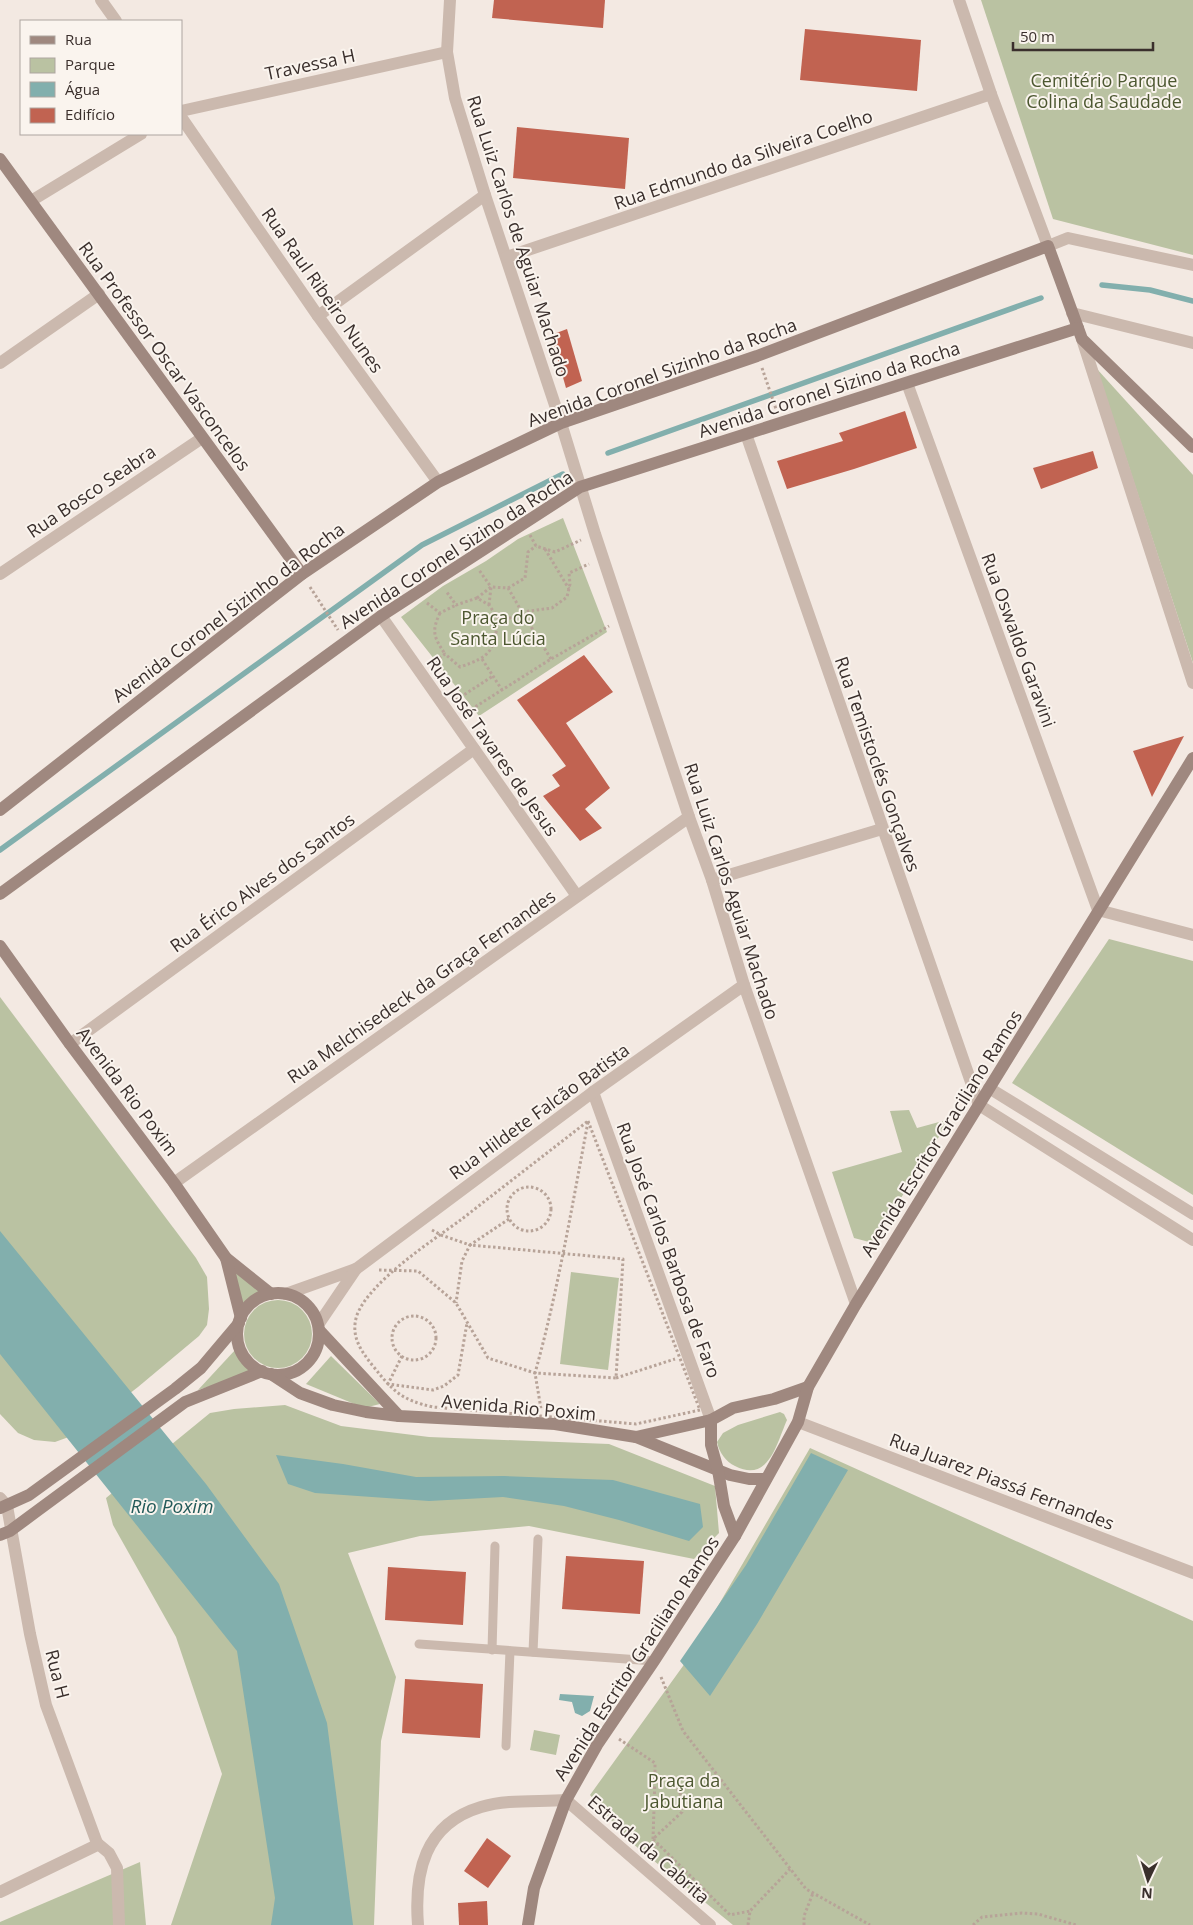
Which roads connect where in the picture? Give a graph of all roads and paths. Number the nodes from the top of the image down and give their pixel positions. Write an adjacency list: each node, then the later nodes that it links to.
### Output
1 (101, 0): 4 (street)
2 (450, 0): 5 (street)
3 (960, 0): 6 (street)
4 (115, 20)
5 (447, 52): 7 (street, Travessa H); 11 (street, Rua Luiz Carlos de Aguiar Machado)
6 (990, 94): 13 (street); 14 (street, Rua Edmundo da Silveira Coelho)
7 (182, 111)
8 (182, 118): 18 (street, Rua Raul Ribeiro Nunes)
9 (139, 135): 12 (street)
10 (0, 159): 12 (street, Rua Professor Oscar Vasconcelos)
11 (485, 195): 14 (street, Rua Luiz Carlos de Aguiar Machado); 18 (street)
12 (31, 201): 16 (street, Rua Professor Oscar Vasconcelos)
13 (1048, 246): 15 (street); 17 (street); 21 (street, Avenida Coronel Sizinho da Rocha)
14 (506, 257): 25 (street, Rua Luiz Carlos de Aguiar Machado)
15 (1193, 265)
16 (99, 294): 22 (street); 27 (street, Rua Professor Oscar Vasconcelos)
17 (1072, 312): 19 (street); 20 (street)
18 (318, 316): 29 (street, Rua Raul Ribeiro Nunes)
19 (1080, 333): 23 (street, Avenida Coronel Sizino da Rocha); 28 (street); 58 (street)
20 (1193, 343)
21 (757, 356): 24 (path); 25 (street, Avenida Coronel Sizinho da Rocha)
22 (0, 363)
23 (907, 383): 24 (street, Avenida Coronel Sizino da Rocha); 70 (street, Rua Oswaldo Garavini)
24 (780, 422): 26 (street, Avenida Coronel Sizino da Rocha)
25 (561, 423): 29 (street, Avenida Coronel Sizinho da Rocha); 30 (street, Rua Luiz Carlos de Aguiar Machado)
26 (746, 434): 30 (street, Avenida Coronel Sizino da Rocha); 66 (street, Rua Temistoclés Gonçalves)
27 (202, 438): 37 (street, Rua Bosco Seabra); 38 (street, Rua Professor Oscar Vasconcelos)
28 (1193, 447)
29 (438, 482): 38 (street, Avenida Coronel Sizinho da Rocha)
30 (580, 487): 31 (street, Avenida Coronel Sizino da Rocha); 32 (street, Rua Luiz Carlos Aguiar Machado)
31 (524, 524): 33 (path); 35 (street, Avenida Coronel Sizino da Rocha)
32 (595, 534): 34 (path); 36 (street, Rua Luiz Carlos Aguiar Machado)
33 (536, 546): 34 (path); 41 (path)
34 (544, 549): 42 (path)
35 (471, 558): 39 (street, Avenida Coronel Sizino da Rocha); 40 (path)
36 (603, 558): 42 (path); 50 (street, Rua Luiz Carlos Aguiar Machado)
37 (0, 574)
38 (302, 574): 52 (path); 64 (street, Avenida Coronel Sizinho da Rocha)
39 (439, 578): 43 (street, Avenida Coronel Sizino da Rocha); 45 (path)
40 (491, 587): 41 (path); 44 (path); 46 (path)
41 (508, 588): 47 (path)
42 (569, 589): 47 (path)
43 (416, 593): 48 (path); 49 (street, Avenida Coronel Sizino da Rocha)
44 (477, 598): 45 (path); 46 (path)
45 (456, 605): 48 (path)
46 (489, 605): 51 (path)
47 (522, 612): 51 (path); 55 (path)
48 (440, 613): 53 (path)
49 (381, 616): 52 (street, Avenida Coronel Sizino da Rocha); 56 (street, Rua José Tavares de Jesus)
50 (623, 619): 55 (path); 65 (street, Rua Luiz Carlos Aguiar Machado)
51 (498, 624): 54 (path)
52 (345, 642): 68 (street, Avenida Coronel Sizino da Rocha)
53 (445, 654): 54 (path); 56 (path)
54 (482, 659): 57 (path)
55 (551, 659): 59 (path)
56 (420, 672): 60 (street, Rua José Tavares de Jesus)
57 (493, 676): 59 (path); 60 (path)
58 (1193, 683)
59 (502, 690): 61 (path)
60 (444, 707): 61 (street, Rua José Tavares de Jesus)
61 (454, 720): 62 (street, Rua José Tavares de Jesus)
62 (474, 749): 69 (street, Rua José Tavares de Jesus); 74 (street, Rua Érico Alves dos Santos)
63 (1193, 758): 70 (street, Avenida Escritor Graciliano Ramos)
64 (0, 810)
65 (689, 817): 67 (street, Rua Luiz Carlos Aguiar Machado); 69 (street, Rua Melchisedeck da Graça Fernandes)
66 (882, 829): 67 (street); 77 (street, Rua Temistoclés Gonçalves)
67 (712, 880): 73 (street, Rua Luiz Carlos Aguiar Machado)
68 (0, 894)
69 (577, 896): 79 (street, Rua Melchisedeck da Graça Fernandes)
70 (1098, 910): 71 (street); 75 (street, Avenida Escritor Graciliano Ramos)
71 (1193, 935)
72 (0, 946): 74 (street, Avenida Rio Poxim)
73 (744, 985): 76 (street, Rua Hildete Falcão Batista); 93 (street, Rua Luiz Carlos Aguiar Machado)
74 (70, 1044): 79 (street, Avenida Rio Poxim)
75 (989, 1088): 77 (street, Avenida Escritor Graciliano Ramos); 80 (street)
76 (593, 1092): 78 (path); 82 (street, Rua Hildete Falcão Batista); 98 (street, Rua José Carlos Barbosa de Faro)
77 (979, 1105): 84 (street); 93 (street, Avenida Escritor Graciliano Ramos)
78 (588, 1121): 83 (path); 86 (path); 98 (path)
79 (174, 1183): 87 (street, Avenida Rio Poxim)
80 (1193, 1214)
81 (509, 1219): 81 (path); 85 (path)
82 (420, 1222): 83 (path); 88 (street, Rua Hildete Falcão Batista)
83 (441, 1235): 85 (path); 89 (path)
84 (1193, 1240)
85 (470, 1245): 86 (path); 92 (path)
86 (562, 1254): 100 (path); 101 (path)
87 (226, 1258): 90 (street, Avenida Rio Poxim); 94 (street, Avenida Rio Poxim)
88 (356, 1269): 89 (path); 91 (street, Rua Hildete Falcão Batista); 96 (street, Rua Hildete Falcão Batista)
89 (393, 1271): 92 (path); 102 (path)
90 (271, 1294): 91 (street); 94 (street)
91 (286, 1294): 96 (street)
92 (456, 1303): 95 (path)
93 (856, 1304): 103 (street, Avenida Escritor Graciliano Ramos)
94 (240, 1321): 99 (street); 112 (street)
95 (468, 1323): 100 (path); 102 (path)
96 (319, 1328): 99 (street); 105 (street)
97 (402, 1356): 97 (path); 102 (path)
98 (684, 1356): 101 (path); 106 (path); 107 (street, Rua José Carlos Barbosa de Faro)
99 (266, 1372): 105 (street, Avenida Rio Poxim); 113 (street)
100 (535, 1373): 101 (path); 106 (path)
101 (616, 1378)
102 (388, 1384): 106 (path)
103 (808, 1387): 104 (street, Avenida Rio Poxim); 108 (street, Avenida Escritor Graciliano Ramos)
104 (774, 1399): 107 (street, Avenida Rio Poxim); 108 (street)
105 (399, 1416): 109 (street, Avenida Rio Poxim)
106 (542, 1416)
107 (711, 1420): 109 (street, Avenida Rio Poxim); 110 (street)
108 (798, 1422): 111 (street, Avenida Escritor Graciliano Ramos); 117 (street, Rua Juarez Piassá Fernandes)
109 (636, 1437): 110 (street, Avenida Rio Poxim)
110 (718, 1470): 111 (street, Avenida Rio Poxim); 114 (street, Avenida Escritor Graciliano Ramos)
111 (766, 1479): 114 (street, Avenida Escritor Graciliano Ramos)
112 (2, 1504): 113 (street, Rua H)
113 (5, 1533): 128 (street, Rua H)
114 (735, 1536): 122 (street, Avenida Escritor Graciliano Ramos)
115 (538, 1539): 121 (lane)
116 (495, 1546): 119 (lane)
117 (1193, 1573)
118 (419, 1644): 119 (lane)
119 (492, 1650): 120 (lane)
120 (510, 1651): 121 (lane); 124 (lane)
121 (533, 1652): 122 (lane)
122 (654, 1661): 123 (street, Avenida Escritor Graciliano Ramos); 129 (path)
123 (608, 1730): 125 (path); 126 (street, Avenida Escritor Graciliano Ramos)
124 (506, 1746)
125 (655, 1777): 127 (path); 127 (path)
126 (566, 1800): 134 (street); 135 (street, Avenida Escritor Graciliano Ramos); 136 (street, Estrada da Cabrita)
127 (653, 1839): 132 (path)
128 (97, 1843): 130 (street); 133 (street)
129 (790, 1869): 131 (path); 132 (path)
130 (0, 1892)
131 (813, 1893): 138 (path); 139 (path)
132 (750, 1911): 137 (path)
133 (118, 1925)
134 (418, 1925)
135 (528, 1925)
136 (710, 1925)
137 (748, 1925)
138 (804, 1925)
139 (870, 1925)
140 (973, 1925): 141 (path)
141 (1076, 1925)

